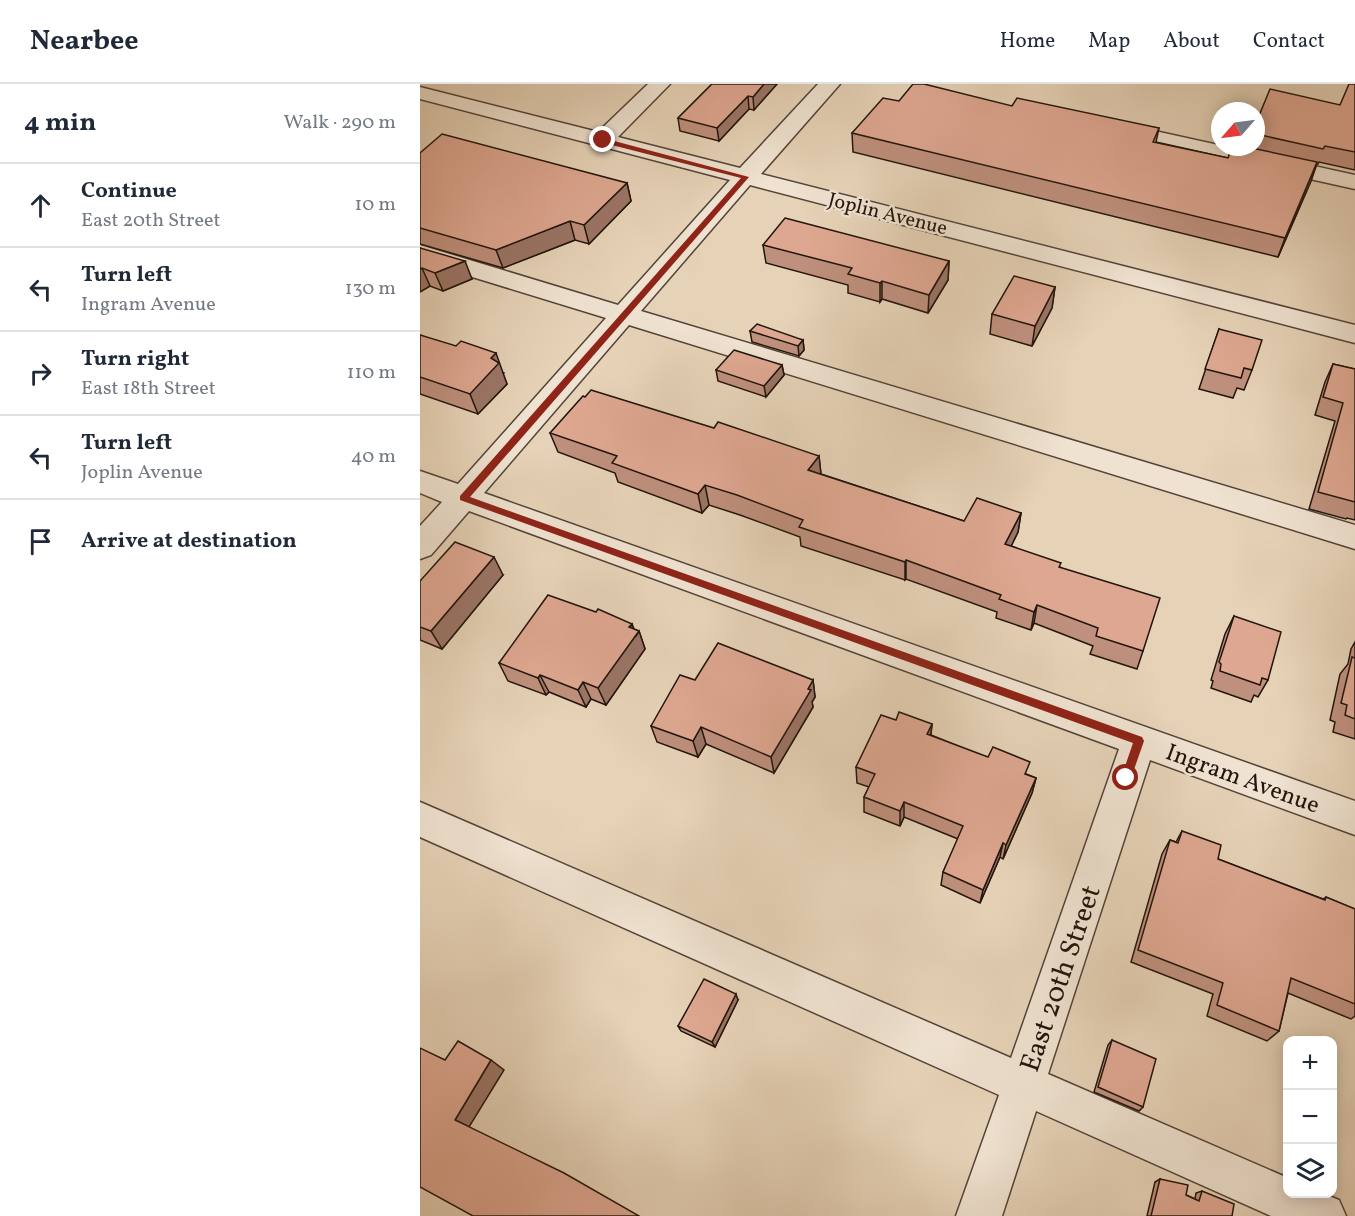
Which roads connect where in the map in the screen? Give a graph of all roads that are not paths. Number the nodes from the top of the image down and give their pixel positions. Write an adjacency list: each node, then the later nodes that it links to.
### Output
1 (660, 84): 7 (street)
2 (830, 84): 8 (street)
3 (476, 87): 5 (street)
4 (420, 93): 5 (street, Joplin Avenue)
5 (456, 103): 7 (street, Joplin Avenue)
6 (1099, 125): 9 (street)
7 (603, 140): 8 (street, Joplin Avenue)
8 (745, 177): 11 (street); 12 (street, Joplin Avenue)
9 (1355, 182)
10 (420, 253): 11 (street)
11 (623, 316): 14 (street); 15 (street)
12 (1355, 334)
13 (420, 482): 14 (street, Ingram Avenue)
14 (464, 498): 16 (street); 17 (street, Ingram Avenue)
15 (1355, 537)
16 (420, 547)
17 (1139, 741): 18 (street, Ingram Avenue); 20 (street, East 20th Street)
18 (1355, 818)
19 (420, 819): 20 (street)
20 (1023, 1084): 21 (street, East 20th Street); 22 (street)
21 (979, 1216)
22 (1323, 1216)

